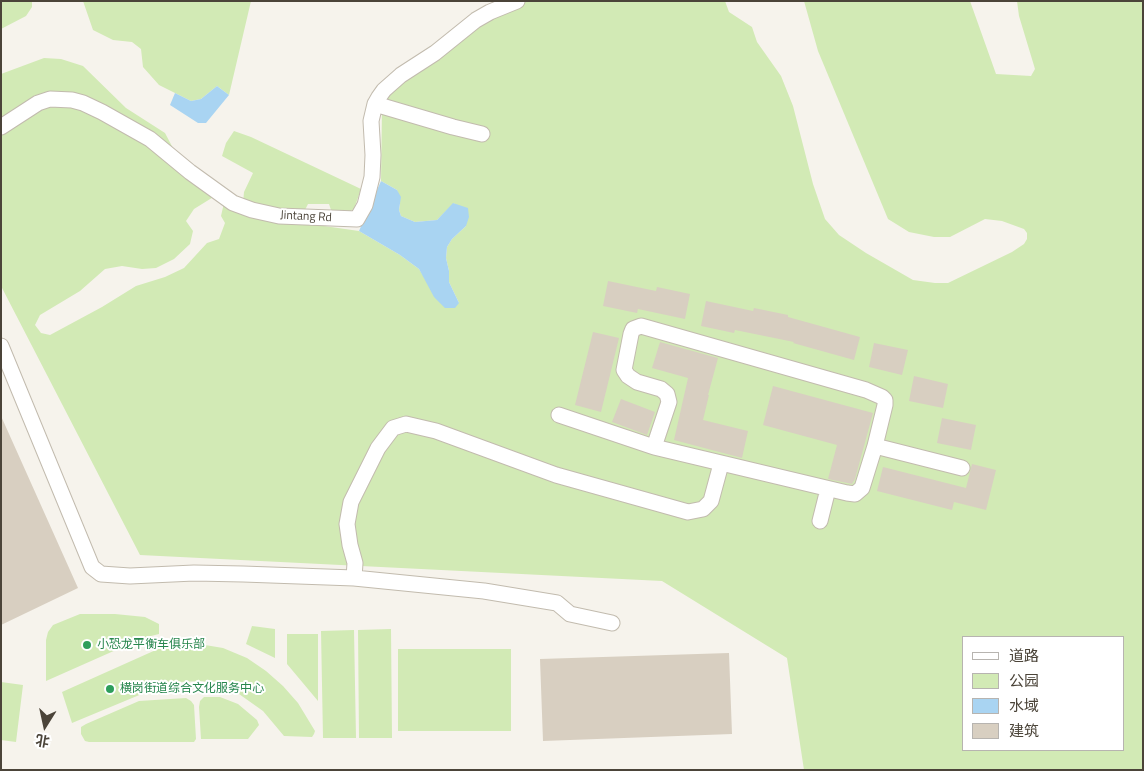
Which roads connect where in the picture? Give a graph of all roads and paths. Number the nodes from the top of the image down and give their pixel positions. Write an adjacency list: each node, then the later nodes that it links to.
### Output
1 (517, 1): 2 (street)
2 (374, 104): 3 (street, Jintang Rd); 4 (street)
3 (1, 127)
4 (482, 134)
5 (1, 346): 13 (street)
6 (559, 415): 8 (street)
7 (875, 446): 8 (street); 10 (street); 11 (street)
8 (654, 448): 9 (street)
9 (721, 464): 11 (street); 13 (street)
10 (962, 468)
11 (828, 489): 12 (street)
12 (820, 521)
13 (354, 578): 14 (street)
14 (612, 623)

